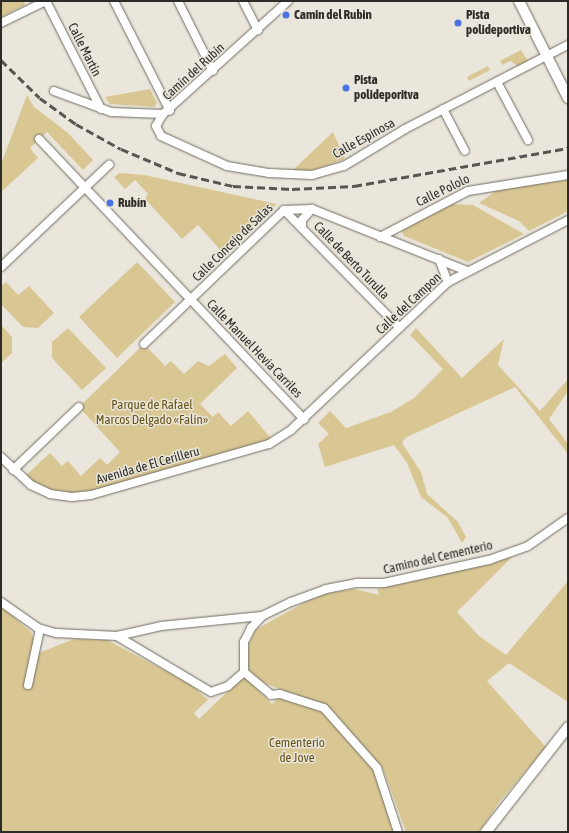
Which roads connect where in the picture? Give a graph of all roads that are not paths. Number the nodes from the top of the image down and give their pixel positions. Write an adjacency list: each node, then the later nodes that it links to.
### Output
1 (46, 1): 7 (street); 15 (street, Calle Martín)
2 (114, 1): 17 (street)
3 (178, 1): 11 (street)
4 (243, 1): 8 (street)
5 (288, 1): 8 (street, Camín del Rubín)
6 (519, 1): 10 (street)
7 (1, 23)
8 (258, 30): 11 (street, Camín del Rubín)
9 (568, 45): 10 (street, Calle Espinosa)
10 (547, 57): 12 (street, Calle Espinosa); 14 (street)
11 (213, 71): 17 (street, Camín del Rubín)
12 (497, 82): 16 (street, Calle Espinosa); 19 (street)
13 (54, 91): 15 (street, Camín del Rubín)
14 (568, 98)
15 (101, 109): 17 (street, Camín del Rubín)
16 (443, 110): 17 (street, Calle Espinosa); 20 (street)
17 (166, 112)
18 (39, 139): 23 (street, Calle Manuel Hevia Carriles)
19 (528, 140)
20 (465, 151)
21 (109, 165): 23 (street)
22 (568, 175): 28 (street, Calle Pololo)
23 (85, 188): 30 (street); 33 (street, Calle Manuel Hevia Carriles)
24 (312, 209): 25 (street, Calle Concejo de Salas); 27 (street); 28 (street, Calle Concejo de Salas)
25 (284, 210): 27 (street, Calle de Berto Turulla); 33 (street, Calle Concejo de Salas)
26 (568, 220): 31 (street, Calle del Campon)
27 (302, 228): 34 (street, Calle de Berto Turulla)
28 (380, 237): 29 (street, Calle Concejo de Salas)
29 (439, 259): 31 (street, Calle Concejo de Salas); 32 (street)
30 (1, 267)
31 (467, 271): 32 (street, Calle del Campon)
32 (448, 282): 34 (street, Calle del Campon)
33 (191, 300): 35 (street, Calle Concejo de Salas); 37 (street, Calle Manuel Hevia Carriles)
34 (400, 328): 37 (street, Calle del Campon)
35 (144, 344)
36 (79, 407): 39 (street)
37 (304, 419): 39 (street, Avenida de El Cerilleru)
38 (1, 457): 39 (street, Avenida de El Cerilleru)
39 (13, 470)
40 (568, 518): 42 (street, Camino del Cementerio)
41 (1, 602): 43 (street, Camino del Cementerio)
42 (262, 616): 44 (street, Camino del Cementerio); 45 (street)
43 (40, 629): 44 (street, Camino del Cementerio); 46 (street)
44 (117, 636): 45 (street, Camino del Cementerio)
45 (244, 672): 48 (street)
46 (28, 685)
47 (568, 727): 49 (street)
48 (398, 832)
49 (486, 832)

